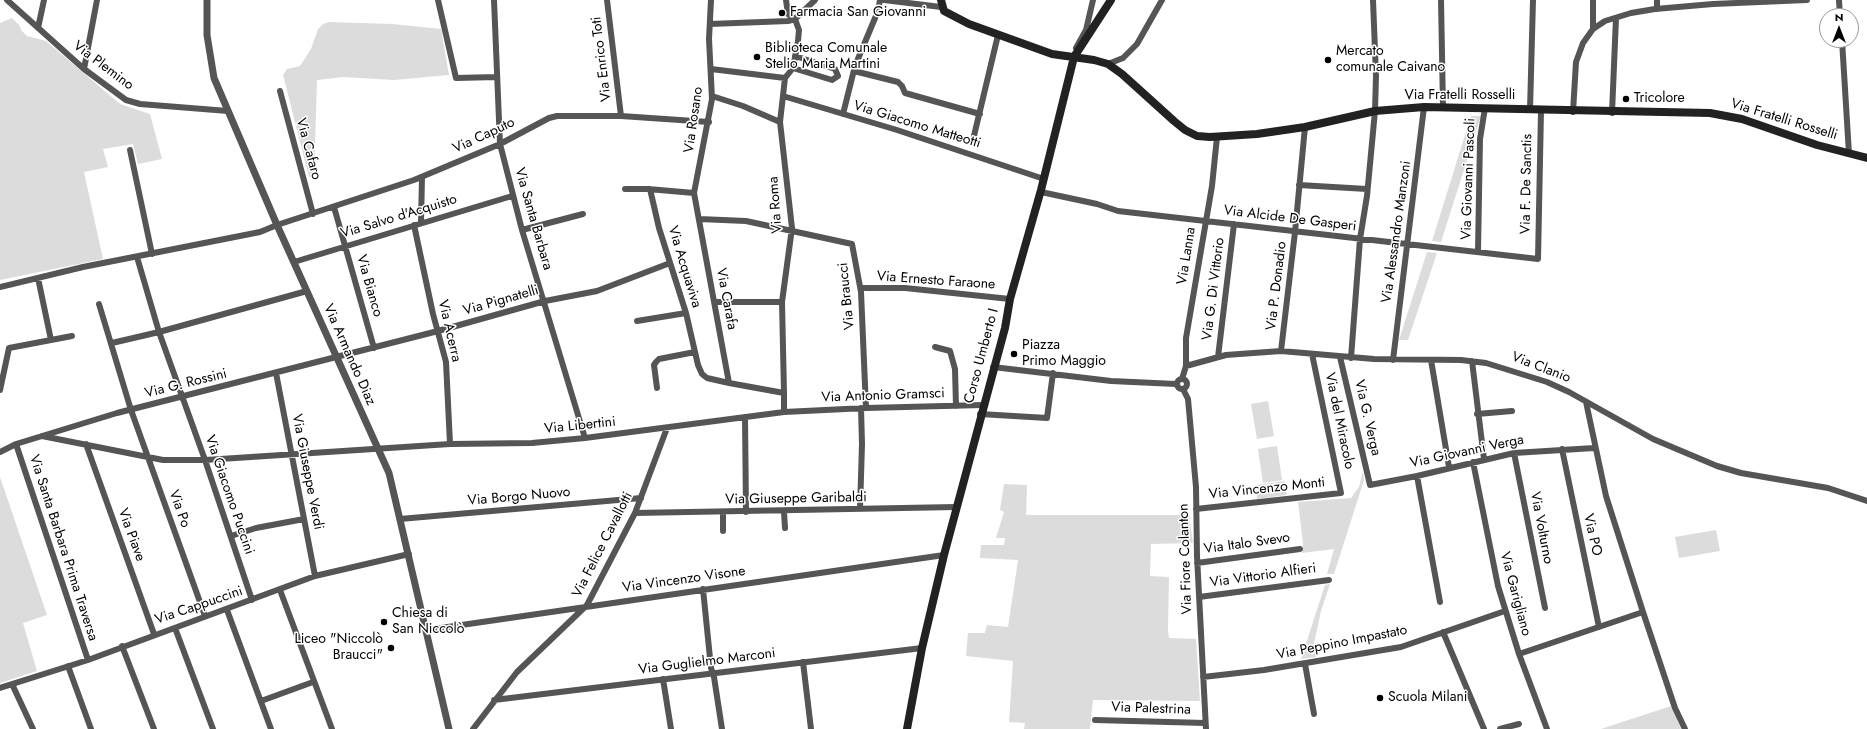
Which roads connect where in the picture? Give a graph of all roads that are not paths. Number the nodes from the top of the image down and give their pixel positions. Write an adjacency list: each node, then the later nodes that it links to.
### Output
1 (7, 0): 29 (street, Via Plemino)
2 (44, 0): 29 (street)
3 (97, 0): 37 (street)
4 (207, 0): 49 (street, Via Armando Diaz)
5 (438, 0): 40 (street)
6 (494, 0): 40 (street, Via Santa Barbara)
7 (607, 0): 56 (street, Via Enrico Toti)
8 (711, 0): 28 (street, Via Rosano)
9 (786, 0): 27 (street)
10 (815, 0): 27 (street)
11 (880, 0): 39 (street)
12 (884, 0): 24 (street)
13 (1092, 0): 34 (street)
14 (1111, 0): 34 (main road, Corso Umberto I)
15 (1162, 0): 35 (street)
16 (1373, 0): 50 (street)
17 (1442, 0): 45 (street)
18 (1533, 0): 48 (street)
19 (1593, 0): 30 (street)
20 (1657, 0): 25 (street)
21 (1807, 0): 22 (street)
22 (1782, 1): 23 (street)
23 (1713, 2): 25 (street)
24 (941, 3): 31 (main road, Via Fratelli Rosselli)
25 (1657, 9): 26 (street)
26 (1616, 18): 30 (street); 53 (street)
27 (795, 19): 28 (street); 33 (street)
28 (710, 24): 38 (street, Via Rosano)
29 (38, 28): 37 (street, Via Plemino)
30 (1592, 29): 52 (street)
31 (998, 35): 34 (main road, Via Fratelli Rosselli); 55 (street)
32 (1842, 48): 64 (street)
33 (795, 56): 36 (street); 36 (street)
34 (1074, 57): 35 (main road, Via Fratelli Rosselli); 67 (main road, Corso Umberto I)
35 (1108, 64): 60 (main road, Via Fratelli Rosselli)
36 (793, 68): 41 (street)
37 (84, 69): 49 (street, Via Plemino)
38 (711, 69): 41 (street); 43 (street, Via Rosano)
39 (854, 71): 54 (street); 55 (street)
40 (497, 77): 61 (street, Via Santa Barbara)
41 (785, 78): 44 (street, Via Roma)
42 (280, 91): 76 (street, Via Cafaro)
43 (712, 96): 57 (street, Via Rosano); 58 (street)
44 (783, 96): 54 (street, Via Giacomo Matteotti); 58 (street, Via Roma)
45 (1443, 107): 46 (main road, Via Fratelli Rosselli); 47 (main road, Via Fratelli Rosselli)
46 (1424, 108): 50 (main road, Via Fratelli Rosselli); 88 (street, Via Alessandro Manzoni)
47 (1485, 108): 48 (main road, Via Fratelli Rosselli); 90 (street, Via Giovanni Pascoli)
48 (1530, 110): 51 (main road, Via Fratelli Rosselli)
49 (228, 111): 82 (street, Via Armando Diaz)
50 (1375, 111): 59 (main road, Via Fratelli Rosselli); 71 (street)
51 (1541, 111): 52 (main road, Via Fratelli Rosselli); 93 (street, Via F. De Sanctis)
52 (1573, 112): 53 (main road, Via Fratelli Rosselli)
53 (1612, 113): 64 (main road, Via Fratelli Rosselli)
54 (843, 114): 63 (street, Via Giacomo Matteotti)
55 (980, 114): 63 (street)
56 (621, 116): 57 (street, Via Caputo); 61 (street, Via Caputo)
57 (709, 122): 73 (street, Via Rosano)
58 (780, 122): 85 (street, Via Roma)
59 (1305, 127): 60 (main road, Via Fratelli Rosselli); 68 (street, Via P. Donadio)
60 (1217, 137): 79 (street, Via Lanna)
61 (500, 144): 66 (street, Via Caputo); 74 (street, Via Santa Barbara)
62 (130, 150): 91 (street)
63 (969, 153): 67 (street, Via Giacomo Matteotti)
64 (1849, 154): 65 (main road, Via Fratelli Rosselli)
65 (1867, 158)
66 (422, 177): 75 (street, Via Caputo); 80 (street)
67 (1044, 179): 72 (main road, Corso Umberto I)
68 (1299, 185): 71 (street); 86 (street, Via P. Donadio)
69 (625, 189): 70 (street)
70 (650, 189): 73 (street); 95 (street, Via Acquaviva)
71 (1367, 189): 87 (street)
72 (1041, 192): 79 (street, Via Alcide De Gasperi); 100 (main road, Corso Umberto I)
73 (694, 194): 78 (street, Via Rosano)
74 (512, 196): 80 (street, Via Salvo d'Acquisto); 84 (street, Via Santa Barbara)
75 (334, 207): 76 (street, Via Caputo); 89 (street, Via Bianco)
76 (313, 214): 82 (street, Via Caputo)
77 (584, 214): 84 (street)
78 (699, 219): 85 (street); 102 (street, Via Carafa)
79 (1205, 221): 81 (street, Via Alcide De Gasperi); 124 (street, Via Lanna)
80 (421, 223): 83 (street, Via Salvo d'Acquisto)
81 (1234, 224): 86 (street, Via Alcide De Gasperi); 117 (street, Via G. Di Vittorio)
82 (277, 225): 91 (street, Via Caputo); 94 (street, Via Armando Diaz)
83 (414, 225): 89 (street, Via Salvo d'Acquisto); 107 (street, Via Acerra)
84 (522, 230): 101 (street, Via Santa Barbara)
85 (792, 231): 98 (street, Via Braucci); 103 (street, Via Roma)
86 (1295, 232): 87 (street, Via Alcide De Gasperi); 115 (street, Via P. Donadio)
87 (1360, 239): 88 (street, Via Alcide De Gasperi); 120 (street)
88 (1406, 244): 90 (street, Via Alcide De Gasperi); 121 (street, Via Alessandro Manzoni)
89 (345, 246): 94 (street, Via Salvo d'Acquisto); 113 (street, Via Bianco)
90 (1478, 251): 93 (street, Via Alcide De Gasperi)
91 (152, 254): 92 (street, Via Caputo)
92 (137, 257): 96 (street, Via Caputo); 108 (street, Via Giacomo Puccini)
93 (1538, 259)
94 (294, 262): 99 (street, Via Armando Diaz)
95 (670, 263): 101 (street, Via Pignatelli); 105 (street, Via Acquaviva)
96 (38, 278): 97 (street, Via Caputo); 110 (street)
97 (0, 287)
98 (861, 288): 100 (street, Via Ernesto Faraone); 138 (street, Via Braucci)
99 (307, 291): 108 (street); 119 (street, Via Armando Diaz)
100 (1010, 299): 125 (main road, Corso Umberto I)
101 (545, 301): 107 (street, Via Pignatelli); 147 (street, Via Santa Barbara)
102 (715, 302): 103 (street); 129 (street, Via Carafa)
103 (782, 302): 134 (street, Via Roma)
104 (99, 304): 111 (street, Via Po)
105 (686, 313): 106 (street); 114 (street, Via Acquaviva)
106 (637, 321)
107 (438, 331): 113 (street, Via Pignatelli); 150 (street, Via Acerra)
108 (159, 332): 111 (street); 135 (street, Via Giacomo Puccini)
109 (72, 336): 110 (street)
110 (51, 340): 133 (street)
111 (112, 343): 139 (street, Via Po)
112 (935, 347): 137 (street)
113 (374, 348): 119 (street, Via Pignatelli)
114 (695, 352): 129 (street, Via Acquaviva); 131 (street)
115 (1281, 352): 116 (street, Via Clanio); 117 (street, Via Clanio)
116 (1312, 354): 118 (street, Via Clanio); 164 (street, Via del Miracolo)
117 (1218, 357): 124 (street, Via Clanio)
118 (1340, 357): 120 (street, Via Clanio); 163 (street, Via G. Verga)
119 (336, 358): 126 (street, Via G. Rossini); 153 (street, Via Armando Diaz)
120 (1352, 358): 121 (street, Via Clanio)
121 (1393, 360): 122 (street, Via Clanio)
122 (1431, 360): 123 (street, Via Clanio); 161 (street)
123 (1472, 361): 136 (street, Via Clanio); 143 (street)
124 (1186, 366): 128 (street, Via Lanna)
125 (993, 367): 127 (street); 140 (main road, Corso Umberto I)
126 (276, 373): 135 (street, Via G. Rossini); 156 (street, Via Giuseppe Verdi)
127 (1053, 373): 130 (street); 140 (street, Via Antonio Gramsci)
128 (1182, 379): 130 (street); 132 (street)
129 (729, 383): 134 (street)
130 (1176, 384): 132 (street)
131 (657, 388)
132 (1183, 389): 169 (street, Via Fiore Colanton)
133 (0, 390)
134 (784, 393): 142 (street, Via Roma)
135 (183, 397): 139 (street, Via G. Rossini); 159 (street, Via Giacomo Puccini)
136 (1586, 402): 151 (street); 166 (street, Via Clanio)
137 (956, 406): 138 (street, Via Antonio Gramsci); 140 (street, Via Antonio Gramsci)
138 (863, 408): 142 (street, Via Antonio Gramsci); 168 (street, Via Braucci)
139 (131, 410): 146 (street, Via G. Rossini); 157 (street, Via Po)
140 (982, 410): 167 (main road, Corso Umberto I)
141 (1512, 411): 143 (street)
142 (784, 412): 144 (street, Via Libertini)
143 (1477, 414): 158 (street)
144 (745, 417): 145 (street, Via Libertini); 171 (street)
145 (667, 428): 147 (street, Via Libertini); 165 (street, Via Felice Cavallotti)
146 (42, 436): 148 (street, Via G. Rossini); 149 (street, Via Libertini)
147 (585, 438): 150 (street, Via Libertini)
148 (16, 444): 154 (street, Via G. Rossini); 204 (street, Via Santa Barbara Prima Traversa)
149 (86, 444): 157 (street, Via Libertini); 200 (street, Via Piave)
150 (450, 444): 153 (street, Via Libertini)
151 (1594, 448): 152 (street, Via Giovanni Verga); 194 (street)
152 (1562, 449): 155 (street, Via Giovanni Verga); 196 (street, Via PO)
153 (378, 450): 156 (street, Via Libertini); 175 (street, Via Armando Diaz)
154 (0, 452)
155 (1514, 453): 158 (street, Via Giovanni Verga); 191 (street, Via Volturno)
156 (291, 455): 159 (street, Via Libertini); 174 (street, Via Giuseppe Verdi)
157 (148, 457): 159 (street, Via Libertini); 195 (street, Via Po)
158 (1484, 459): 160 (street, Via Giovanni Verga)
159 (205, 460): 178 (street, Via Giacomo Puccini)
160 (1473, 462): 161 (street, Via Giovanni Verga); 193 (street, Via Garigliano)
161 (1449, 467): 162 (street, Via Giovanni Verga)
162 (1417, 476): 163 (street, Via Giovanni Verga); 189 (street)
163 (1370, 485)
164 (1341, 493): 169 (street, Via Vincenzo Monti)
165 (641, 498): 173 (street, Via Felice Cavallotti); 175 (street, Via Borgo Nuovo)
166 (1867, 501)
167 (956, 507): 168 (street, Via Giuseppe Garibaldi); 181 (main road, Corso Umberto I)
168 (860, 509): 172 (street, Via Giuseppe Garibaldi)
169 (1196, 509): 182 (street, Via Fiore Colanton)
170 (723, 512): 171 (street, Via Giuseppe Garibaldi); 173 (street, Via Giuseppe Garibaldi); 177 (street)
171 (746, 512): 172 (street, Via Giuseppe Garibaldi)
172 (784, 512): 176 (street)
173 (636, 513): 190 (street, Via Felice Cavallotti)
174 (304, 519): 178 (street); 183 (street, Via Giuseppe Verdi)
175 (400, 519): 180 (street, Via Armando Diaz)
176 (785, 528)
177 (723, 531)
178 (231, 536): 188 (street, Via Giacomo Puccini)
179 (1300, 549): 182 (street, Via Italo Svevo)
180 (409, 554): 183 (street, Via Cappuccini); 198 (street, Via Armando Diaz)
181 (944, 555): 185 (street, Via Vincenzo Visone); 202 (main road, Corso Umberto I)
182 (1197, 563): 187 (street, Via Fiore Colanton)
183 (315, 576): 186 (street, Via Cappuccini)
184 (1329, 580): 187 (street, Via Vittorio Alfieri)
185 (703, 589): 190 (street, Via Vincenzo Visone); 208 (street)
186 (280, 590): 188 (street, Via Cappuccini); 211 (street)
187 (1199, 597): 209 (street, Via Fiore Colanton)
188 (252, 600): 192 (street, Via Cappuccini)
189 (1440, 602)
190 (587, 605): 198 (street, Via Vincenzo Visone); 214 (street, Via Felice Cavallotti)
191 (1545, 608)
192 (226, 610): 195 (street, Via Cappuccini); 215 (street)
193 (1505, 611): 199 (street, Via Peppino Impastato); 203 (street, Via Garigliano)
194 (1643, 612): 196 (street); 235 (street)
195 (205, 616): 197 (street, Via Cappuccini)
196 (1599, 627): 203 (street)
197 (175, 628): 200 (street, Via Cappuccini); 223 (street)
198 (427, 630): 226 (street, Via Armando Diaz)
199 (1443, 632): 206 (street, Via Peppino Impastato); 232 (street)
200 (154, 634): 201 (street, Via Cappuccini)
201 (122, 646): 204 (street, Via Cappuccini); 222 (street)
202 (922, 648): 205 (street, Via Guglielmo Marconi); 231 (main road, Corso Umberto I)
203 (1519, 654): 234 (street, Via Garigliano)
204 (88, 660): 207 (street, Via Cappuccini)
205 (803, 662): 208 (street, Via Guglielmo Marconi); 230 (street)
206 (1306, 664): 209 (street, Via Peppino Impastato); 216 (street)
207 (68, 666): 212 (street, Via Cappuccini); 221 (street)
208 (713, 673): 210 (street, Via Guglielmo Marconi); 229 (street)
209 (1203, 677): 219 (street, Via Fiore Colanton)
210 (663, 679): 214 (street, Via Guglielmo Marconi); 228 (street)
211 (313, 682): 215 (street); 225 (street)
212 (12, 684): 213 (street, Via Cappuccini); 220 (street)
213 (0, 688)
214 (494, 700): 227 (street, Via Felice Cavallotti)
215 (261, 701): 224 (street)
216 (1314, 714)
217 (1095, 720): 219 (street, Via Palestrina)
218 (1519, 724): 233 (street)
219 (1206, 726)
220 (33, 729)
221 (91, 729)
222 (154, 729)
223 (212, 729)
224 (271, 729)
225 (332, 729)
226 (449, 729)
227 (473, 729)
228 (671, 729)
229 (722, 729)
230 (811, 729)
231 (907, 729)
232 (1484, 729)
233 (1500, 729)
234 (1547, 729)
235 (1684, 729)

